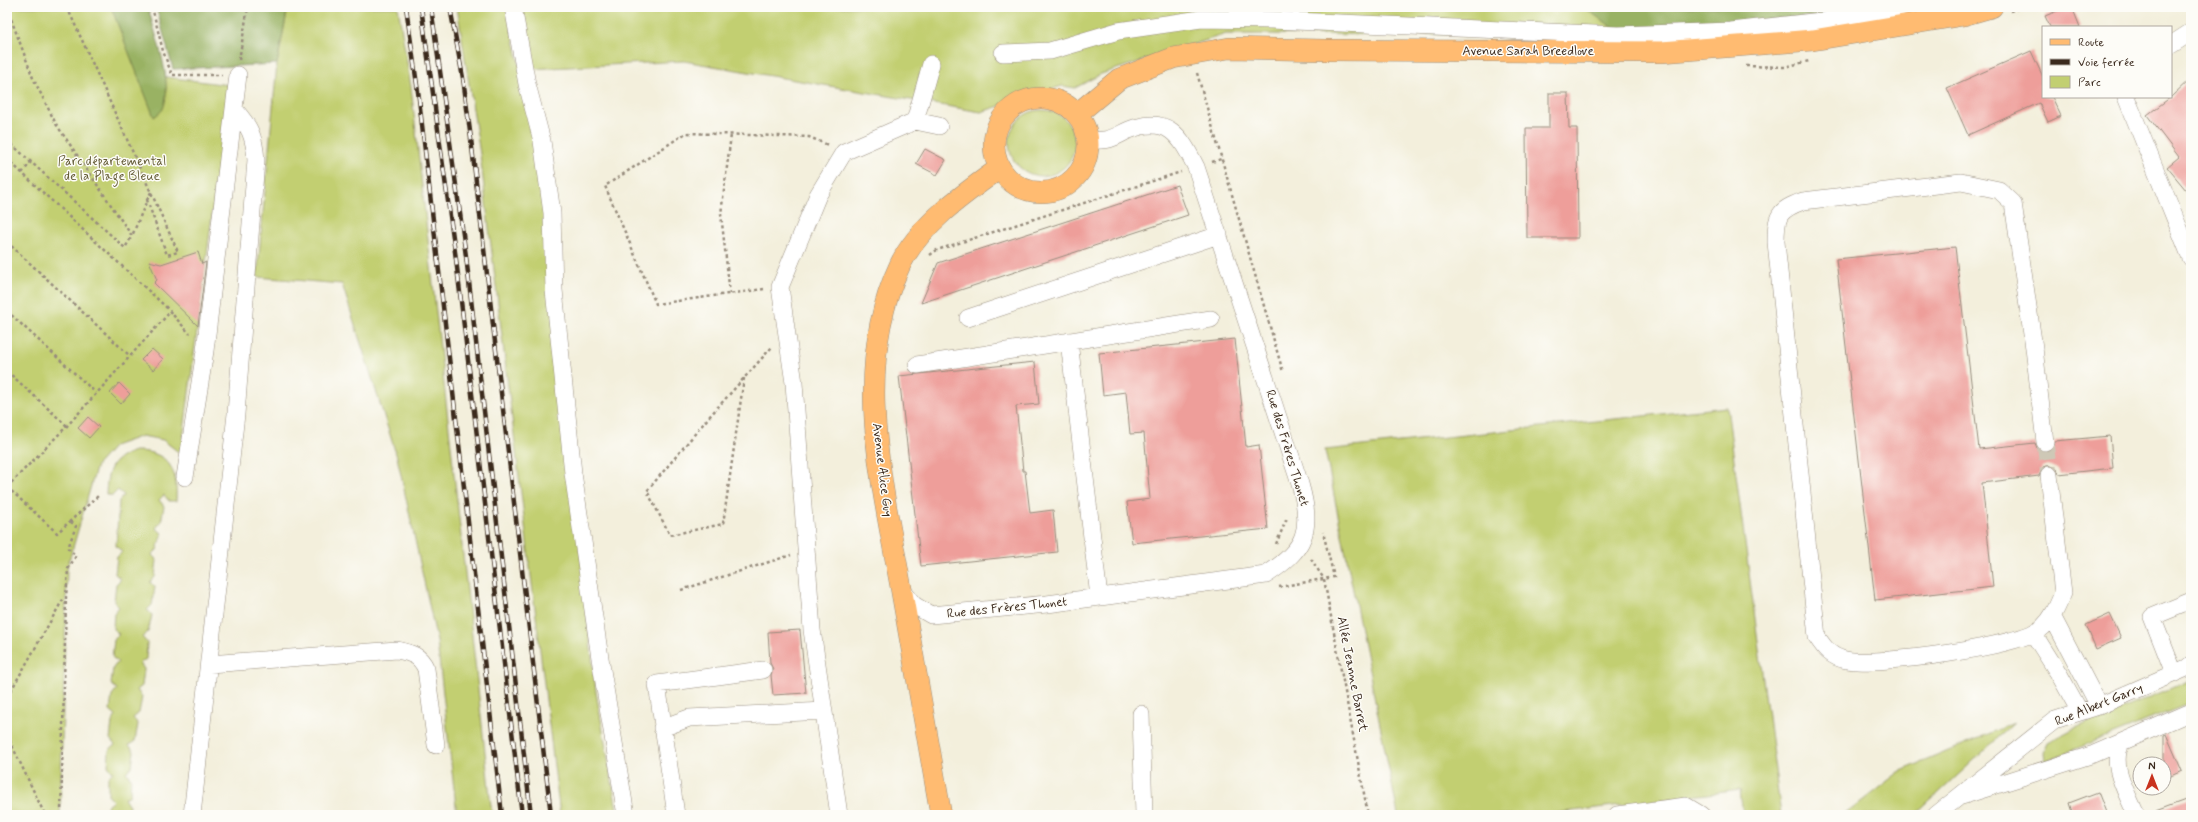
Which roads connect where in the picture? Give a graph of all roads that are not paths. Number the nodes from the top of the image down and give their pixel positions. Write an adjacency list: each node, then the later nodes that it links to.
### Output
1 (513, 7): 44 (street)
2 (1901, 7): 6 (street)
3 (1998, 10): 11 (main road, Avenue Sarah Breedlove)
4 (2191, 32): 5 (street)
5 (2172, 44)
6 (1003, 53)
7 (931, 64): 12 (street)
8 (238, 75): 10 (street)
9 (2126, 98): 17 (street)
10 (234, 109): 24 (street); 30 (street)
11 (1077, 114): 14 (main road); 15 (main road)
12 (915, 121): 13 (street); 35 (street)
13 (938, 126)
14 (1088, 140): 15 (main road); 16 (street, Rue des Frères Thonet)
15 (1000, 168): 25 (main road, Avenue Alice Guy)
16 (1219, 235): 18 (street); 26 (street, Rue des Frères Thonet)
17 (2191, 258)
18 (968, 318)
19 (1211, 319): 20 (street)
20 (1069, 341): 21 (street); 26 (street)
21 (917, 365)
22 (2045, 442): 29 (street)
23 (2049, 475): 28 (street)
24 (184, 477)
25 (902, 590): 26 (street, Rue des Frères Thonet); 47 (main road, Avenue Alice Guy)
26 (1099, 597)
27 (2191, 601): 33 (street)
28 (2052, 616): 29 (street); 34 (street)
29 (2033, 633): 36 (street)
30 (209, 664): 41 (street); 43 (street)
31 (2191, 666): 33 (street, Rue Albert Garry)
32 (763, 670): 39 (street)
33 (2174, 673): 34 (street, Rue Albert Garry)
34 (2099, 706): 36 (street, Rue Albert Garry)
35 (823, 711): 39 (street); 46 (street)
36 (2080, 712): 42 (street, Rue Albert Garry)
37 (2191, 712): 40 (street, Rue Albert Garry)
38 (1142, 714): 48 (street)
39 (662, 728): 45 (street)
40 (2122, 742): 42 (street, Rue Albert Garry); 52 (street)
41 (436, 745)
42 (1956, 798): 51 (street, Rue Albert Garry)
43 (192, 815)
44 (626, 815)
45 (676, 815)
46 (839, 815)
47 (941, 815)
48 (1144, 815)
49 (1617, 815): 50 (street)
50 (1701, 815)
51 (1936, 815)
52 (2136, 815)

